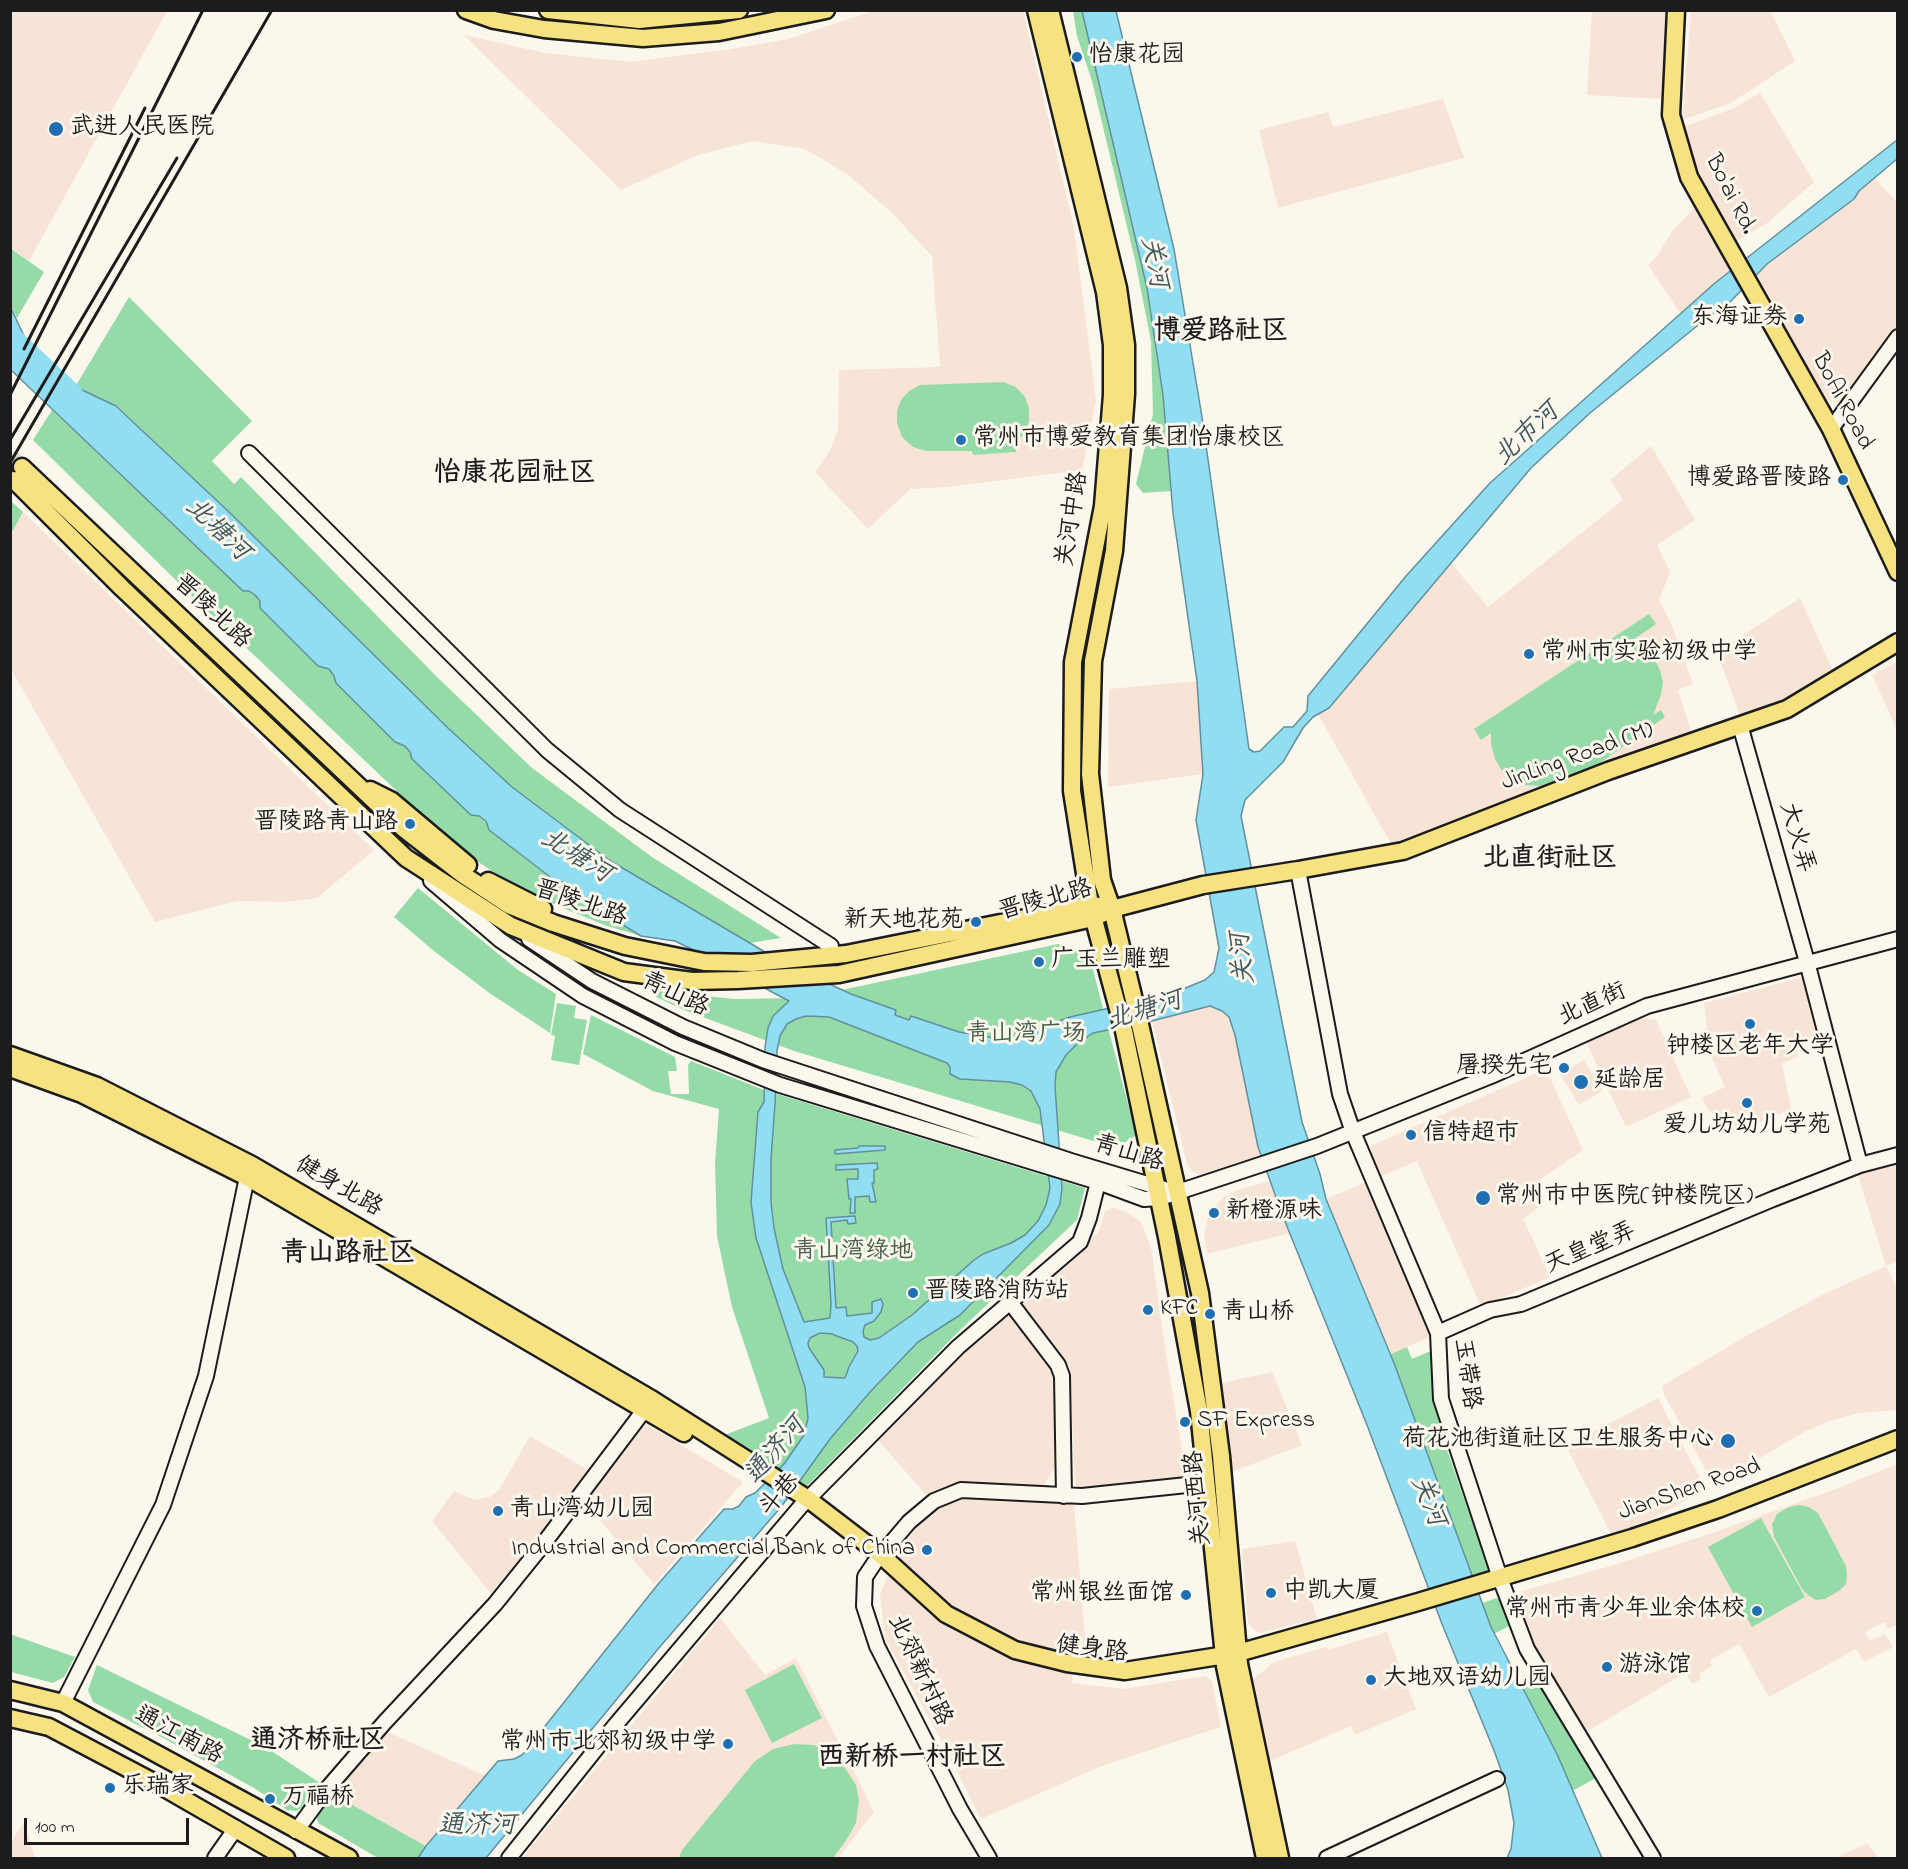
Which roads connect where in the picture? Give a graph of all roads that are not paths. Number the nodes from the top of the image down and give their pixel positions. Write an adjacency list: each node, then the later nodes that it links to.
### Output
1 (466, 10): 4 (main road)
2 (548, 10): 3 (main road)
3 (739, 10)
4 (826, 10)
5 (1036, 10): 20 (main road, 关河中路)
6 (1050, 10): 19 (main road, 关河中路)
7 (1676, 10): 8 (main road, Bo'ai Rd.)
8 (1735, 258): 10 (main road, BoAi Road)
9 (1898, 337): 10 (street)
10 (1831, 429): 12 (main road, BoAi Road)
11 (249, 453): 24 (street)
12 (1898, 572)
13 (1898, 642): 14 (main road, JinLing Road (M))
14 (1740, 725): 18 (main road, JinLing Road (M)); 26 (street, 大火弄)
15 (354, 782): 16 (main road, 晋陵北路); 17 (main road, 晋陵北路); 25 (main road)
16 (404, 829): 22 (street, 青山路); 25 (main road, 晋陵北路)
17 (406, 858): 22 (main road, 晋陵北路); 35 (street, 青山路)
18 (1298, 870): 19 (main road, JinLing Road (M)); 33 (street, 玉带路)
19 (1112, 909): 20 (main road, 晋陵北路); 27 (main road, 关河中路)
20 (1092, 911): 21 (main road, 晋陵北路); 22 (main road, 晋陵北路); 28 (main road, 关河中路)
21 (1017, 919): 24 (main road); 25 (main road, 晋陵北路)
22 (510, 926): 35 (street, 青山路)
23 (1898, 939): 26 (street, 北直街)
24 (831, 946): 25 (main road)
25 (787, 955)
26 (1807, 962): 33 (street, 北直街); 36 (street)
27 (1142, 1029): 40 (main road, 关河西路)
28 (1124, 1031): 41 (main road, 关河西路)
29 (10, 1055): 47 (main road, 健身北路)
30 (10, 1068): 32 (main road, 健身北路)
31 (10, 1078): 32 (main road)
32 (105, 1105): 38 (main road, 健身北路)
33 (1353, 1132): 40 (street, 北直街); 43 (street, 玉带路)
34 (1898, 1155): 36 (street, 天皇堂弄)
35 (1044, 1158): 37 (street, 青山路)
36 (1860, 1165): 43 (street, 天皇堂弄)
37 (1071, 1167): 39 (street, 青山路); 41 (street, 青山路)
38 (248, 1177): 44 (main road, 健身北路); 55 (street)
39 (1098, 1182): 41 (street, 青山路); 42 (street, 斗巷)
40 (1178, 1192): 41 (street, 青山路); 53 (main road, 关河西路)
41 (1158, 1193): 48 (main road, 关河西路)
42 (1010, 1302): 49 (street); 50 (street, 斗巷)
43 (1438, 1333): 52 (street, 玉带路)
44 (645, 1409): 47 (main road, 健身北路); 61 (street)
45 (1898, 1439): 52 (main road, JianShen Road)
46 (1898, 1451): 52 (main road, JianShen Road)
47 (748, 1466): 50 (main road, 健身路)
48 (1206, 1483): 49 (street, 北郊新村路); 53 (main road, 关河西路)
49 (1064, 1496): 51 (street, 北郊新村路)
50 (804, 1502): 51 (main road, 健身路); 65 (street, 斗巷)
51 (878, 1558): 53 (main road, 健身路); 66 (street, 北郊新村路)
52 (1499, 1584): 53 (main road, 健身路); 70 (street, 玉带路)
53 (1231, 1660): 67 (main road, 关河西路); 68 (main road, 关河西路)
54 (10, 1690): 55 (main road, 通江南路)
55 (63, 1703): 61 (main road, 通江南路)
56 (10, 1718): 57 (main road)
57 (49, 1727): 58 (main road); 60 (main road)
58 (10, 1731)
59 (1497, 1779): 69 (street)
60 (236, 1828): 62 (street); 63 (main road)
61 (296, 1831): 64 (main road, 通江南路)
62 (216, 1858)
63 (286, 1858)
64 (349, 1858)
65 (509, 1858)
66 (989, 1858)
67 (1265, 1858)
68 (1280, 1858)
69 (1327, 1858)
70 (1653, 1858)

